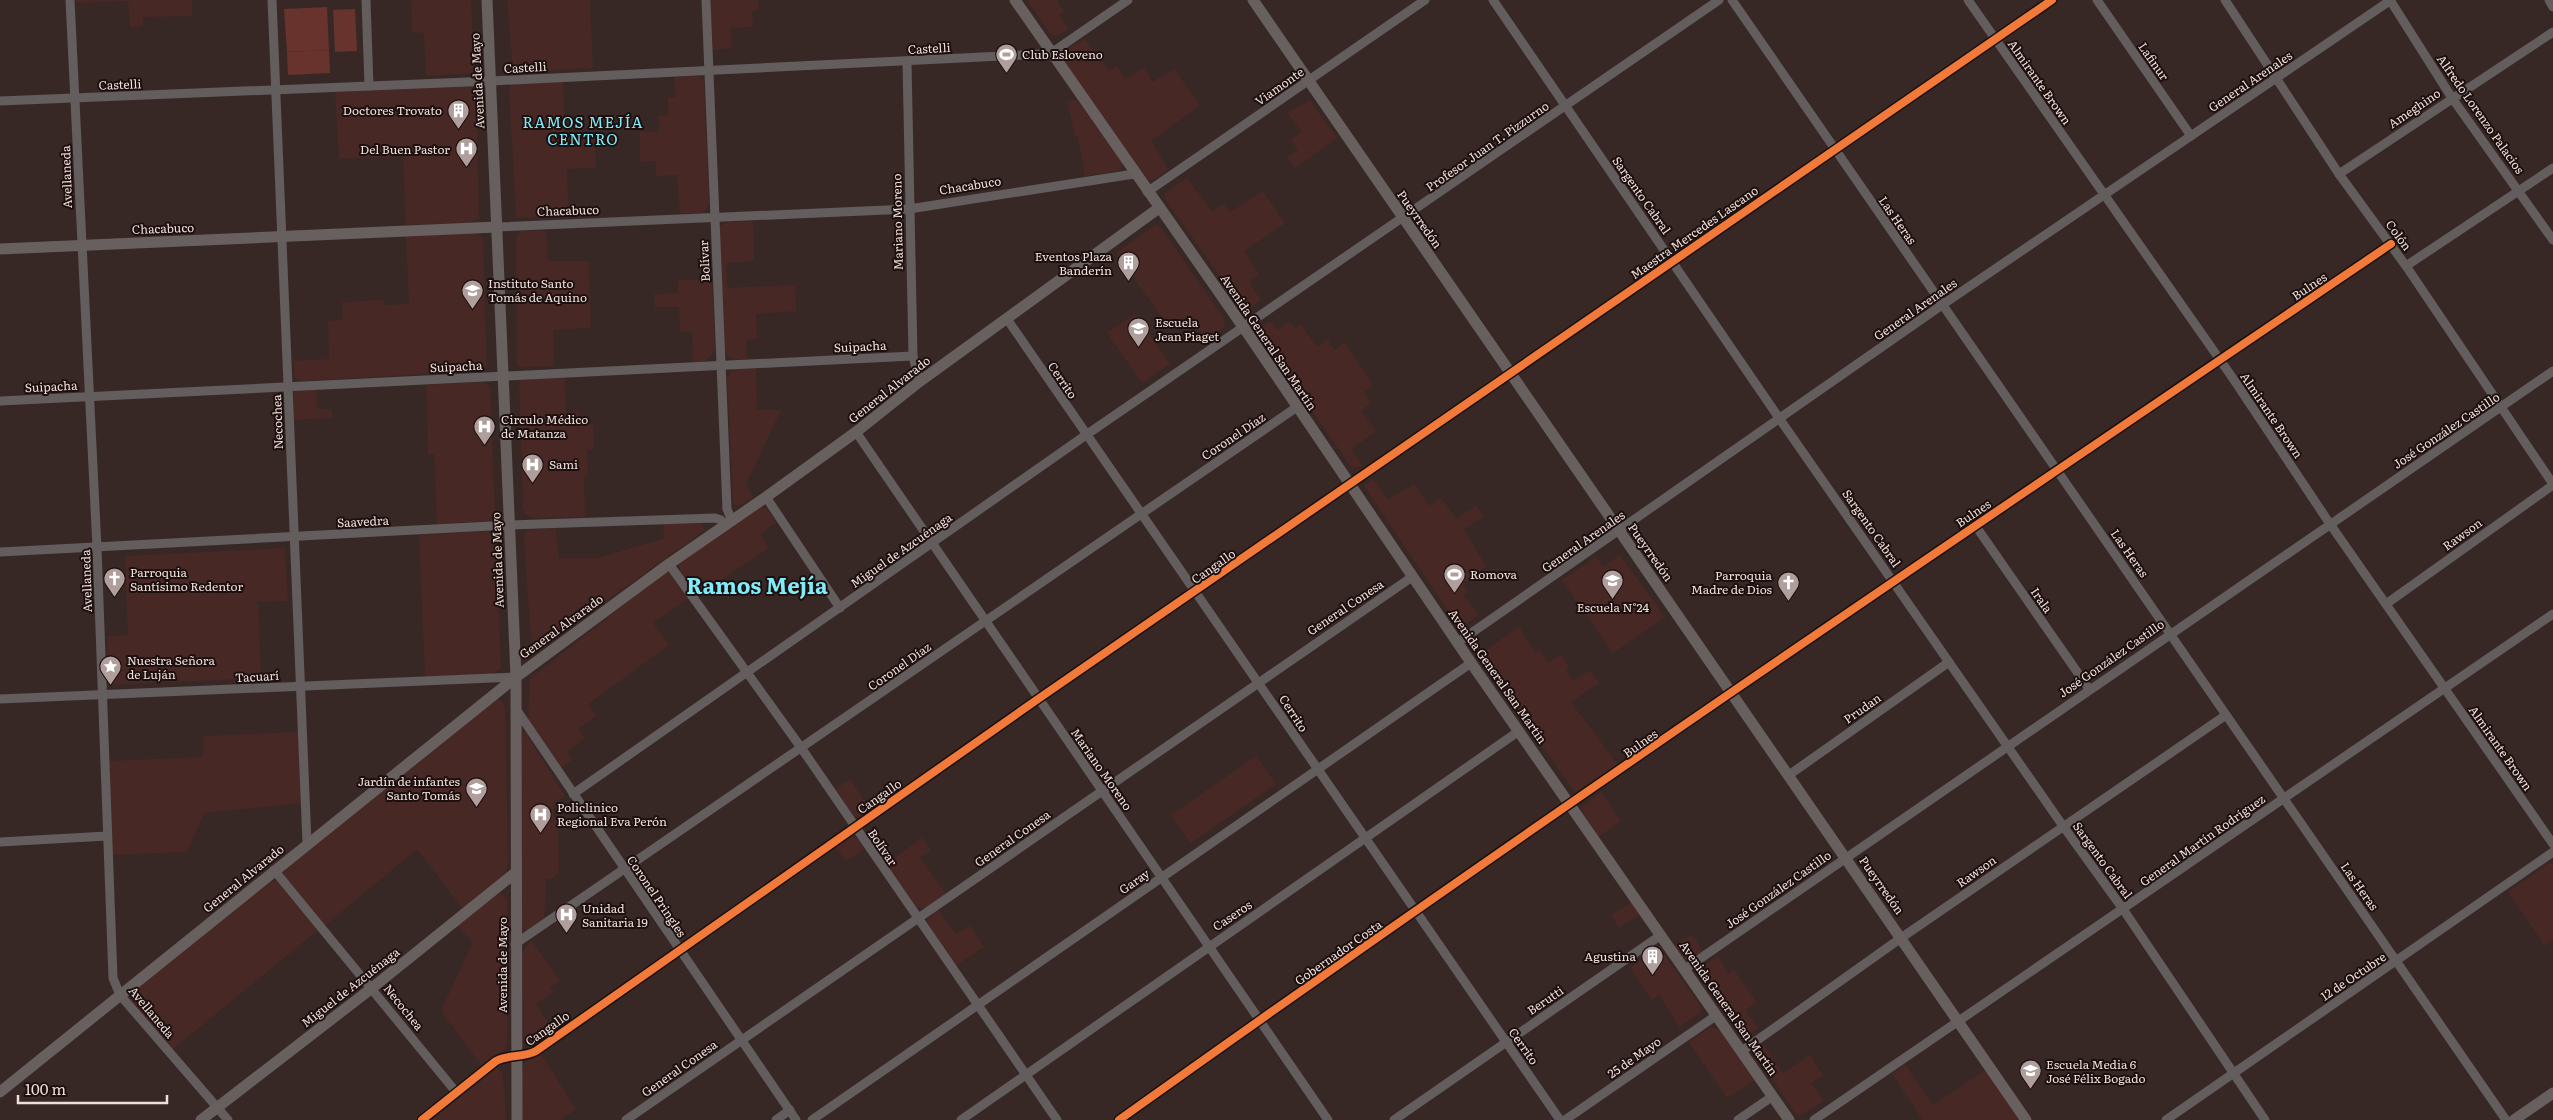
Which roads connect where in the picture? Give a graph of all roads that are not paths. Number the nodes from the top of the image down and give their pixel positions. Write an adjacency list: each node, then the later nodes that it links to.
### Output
1 (70, 0): 31 (street, Avellaneda)
2 (272, 0): 29 (street, Necochea)
3 (366, 0): 28 (street)
4 (487, 0): 27 (street, Avenida de Mayo)
5 (706, 0): 24 (street, Bolívar)
6 (1014, 0): 22 (street, Avenida General San Martín)
7 (1128, 0): 22 (street)
8 (1253, 0): 26 (street, Pueyrredón)
9 (1425, 0): 26 (street, Viamonte)
10 (1493, 0): 33 (street, Sargento Cabral)
11 (1719, 0): 33 (street, Profesor Juan T. Pizzurno)
12 (1732, 0): 35 (street, Las Heras)
13 (1968, 0): 21 (street, Almirante Brown)
14 (2052, 0): 21 (street, Maestra Mercedes Lascano)
15 (2096, 0): 34 (street, Lafinur)
16 (2225, 0): 25 (street, Colón)
17 (2390, 0): 25 (street, General Arenales); 30 (street, Alfredo Lorenzo Palacios)
18 (2548, 0): 19 (street)
19 (2553, 7)
20 (2553, 32): 30 (street, Ameghino)
21 (1995, 38): 35 (street, Maestra Mercedes Lascano); 41 (street, Almirante Brown)
22 (1051, 53): 23 (street, Castelli); 37 (street, Avenida General San Martín)
23 (907, 62): 24 (street, Castelli); 43 (street, Mariano Moreno)
24 (710, 69): 27 (street, Castelli); 44 (street, Bolívar)
25 (2277, 78): 34 (street, General Arenales); 38 (street, Colón)
26 (1309, 80): 40 (street, Viamonte); 45 (street, Pueyrredón)
27 (492, 81): 28 (street, Castelli); 46 (street, Avenida de Mayo)
28 (369, 86): 29 (street, Castelli)
29 (275, 90): 31 (street, Castelli); 47 (street, Necochea)
30 (2452, 98): 38 (street, Ameghino); 39 (street, Alfredo Lorenzo Palacios)
31 (75, 99): 32 (street, Castelli); 49 (street, Avellaneda)
32 (0, 102)
33 (1566, 106): 45 (street, Profesor Juan T. Pizzurno); 52 (street, Sargento Cabral)
34 (2191, 136): 41 (street, General Arenales)
35 (1834, 149): 52 (street, Maestra Mercedes Lascano); 54 (street, Las Heras)
36 (2553, 168): 39 (street)
37 (1134, 174): 40 (street, Avenida General San Martín); 43 (street, Chacabuco)
38 (2339, 174): 50 (street, Colón)
39 (2519, 191): 48 (street, Alfredo Lorenzo Palacios); 53 (street)
40 (1147, 192): 42 (street, Avenida General San Martín)
41 (2105, 195): 54 (street, General Arenales); 58 (street, Almirante Brown)
42 (1159, 208): 55 (street, General Alvarado); 56 (street, Avenida General San Martín)
43 (909, 209): 44 (street, Chacabuco); 57 (street, Mariano Moreno)
44 (714, 218): 46 (street, Chacabuco); 59 (street, Bolívar)
45 (1403, 219): 56 (street, Profesor Juan T. Pizzurno); 61 (street, Pueyrredón)
46 (497, 227): 47 (street, Chacabuco); 62 (street, Avenida de Mayo)
47 (282, 237): 49 (street, Chacabuco); 64 (street, Necochea)
48 (2553, 240)
49 (81, 244): 51 (street, Chacabuco); 65 (street, Avellaneda)
50 (2391, 244): 53 (street, Colón); 58 (street, Bulnes)
51 (0, 249)
52 (1673, 261): 61 (street, Maestra Mercedes Lascano); 69 (street, Sargento Cabral)
53 (2406, 266): 68 (street, Colón)
54 (1942, 305): 69 (street, General Arenales); 72 (street, Las Heras)
55 (1007, 319): 63 (street, General Alvarado); 71 (street, Cerrito)
56 (1244, 328): 67 (street, Avenida General San Martín); 71 (street, Miguel de Azcuénaga)
57 (913, 356): 59 (street, Suipacha); 63 (street, Mariano Moreno)
58 (2220, 360): 72 (street, Bulnes); 78 (street, Almirante Brown)
59 (721, 365): 62 (street, Suipacha); 77 (street, Bolívar)
60 (2553, 371): 68 (street, José González Castillo)
61 (1510, 372): 74 (street, Maestra Mercedes Lascano); 81 (street, Pueyrredón)
62 (503, 376): 64 (street, Suipacha); 80 (street, Avenida de Mayo)
63 (919, 382): 70 (street, General Alvarado)
64 (288, 386): 65 (street, Suipacha); 82 (street, Necochea)
65 (88, 397): 66 (street, Suipacha); 84 (street, Avellaneda)
66 (0, 401)
67 (1297, 407): 74 (street, Avenida General San Martín); 76 (street, Coronel Díaz)
68 (2500, 408): 73 (street, Colón); 78 (street, José González Castillo)
69 (1779, 418): 81 (street, General Arenales); 88 (street, Sargento Cabral)
70 (856, 432): 75 (street, General Alvarado); 83 (street, Mariano Moreno)
71 (1086, 435): 76 (street, Cerrito); 83 (street, Miguel de Azcuénaga)
72 (2057, 469): 79 (street, Bulnes); 94 (street, Las Heras)
73 (2553, 484): 90 (street, Rawson)
74 (1349, 485): 87 (street, Avenida General San Martín); 89 (street, Cangallo)
75 (766, 497): 77 (street, General Alvarado); 91 (street)
76 (1140, 514): 89 (street, Cerrito); 93 (street, Coronel Díaz)
77 (728, 523): 80 (street, Saavedra); 86 (street, General Alvarado)
78 (2330, 524): 90 (street, Almirante Brown); 94 (street, José González Castillo)
79 (1975, 525): 88 (street, Bulnes); 103 (street, Irala)
80 (510, 526): 82 (street, Saavedra); 99 (street, Avenida de Mayo)
81 (1620, 531): 95 (street, General Arenales); 104 (street, Pueyrredón)
82 (294, 538): 84 (street, Saavedra); 101 (street, Necochea)
83 (934, 544): 91 (street, Miguel de Azcuénaga); 93 (street, Mariano Moreno)
84 (97, 548): 85 (street, Saavedra); 105 (street, Avellaneda)
85 (0, 552)
86 (669, 564): 98 (street, Bolívar); 99 (street, General Alvarado)
87 (1412, 577): 95 (street, Avenida General San Martín); 100 (street, General Conesa)
88 (1893, 581): 96 (street, Sargento Cabral); 104 (street, Bulnes)
89 (1194, 592): 100 (street, Cerrito); 107 (street, Cangallo)
90 (2386, 604): 102 (street, Almirante Brown)
91 (840, 608): 98 (street, Miguel de Azcuénaga)
92 (2553, 614): 102 (street, General Martín Rodríguez)
93 (987, 619): 107 (street, Mariano Moreno); 112 (street, Coronel Díaz)
94 (2170, 633): 103 (street, José González Castillo); 109 (street, Las Heras)
95 (1457, 643): 97 (street, Avenida General San Martín)
96 (1950, 662): 111 (street, Sargento Cabral); 114 (street, Prudan)
97 (1471, 663): 110 (street, Avenida General San Martín); 113 (street, Garay)
98 (747, 673): 112 (street, Bolívar); 116 (street, Miguel de Azcuénaga)
99 (516, 677): 101 (street, Tacuarí); 108 (street, Avenida de Mayo); 124 (street, General Alvarado)
100 (1258, 681): 113 (street, Cerrito); 115 (street, General Conesa)
101 (300, 686): 105 (street, Tacuarí); 124 (street, Necochea)
102 (2444, 688): 117 (street, General Martín Rodríguez); 125 (street, Almirante Brown)
103 (2088, 689): 111 (street, José González Castillo)
104 (1732, 693): 114 (street, Pueyrredón); 118 (street, Bulnes)
105 (102, 696): 106 (street, Tacuarí); 121 (street, Avellaneda)
106 (0, 699)
107 (1038, 699): 115 (street, Mariano Moreno); 120 (street, Cangallo)
108 (515, 709): 116 (street, Coronel Pringles); 130 (street, Avenida de Mayo)
109 (2226, 715): 117 (street, Las Heras); 119 (street, Rawson)
110 (1519, 731): 118 (street, Avenida General San Martín); 122 (street, Caseros)
111 (2007, 745): 119 (street, Sargento Cabral); 127 (street, José González Castillo)
112 (802, 749): 120 (street, Bolívar); 129 (street, Coronel Díaz)
113 (1316, 769): 122 (street, Cerrito); 131 (street, Garay)
114 (1790, 775): 127 (street, Pueyrredón)
115 (1102, 791): 131 (street, Mariano Moreno); 134 (street, General Conesa)
116 (573, 794): 129 (street, Coronel Pringles)
117 (2284, 799): 132 (street, General Martín Rodríguez); 140 (street, Las Heras)
118 (1572, 804): 133 (street, Gobernador Costa); 135 (street, Avenida General San Martín)
119 (2063, 826): 132 (street, Sargento Cabral); 136 (street, Rawson)
120 (854, 827): 134 (street, Bolívar); 139 (street, Cangallo)
121 (107, 836): 123 (street); 143 (street, Avellaneda)
122 (1365, 839): 133 (street, Cerrito); 138 (street, Caseros)
123 (0, 842)
124 (307, 844): 128 (street, General Alvarado)
125 (2553, 844)
126 (2553, 852): 140 (street, 12 de Octubre)
127 (1845, 857): 136 (street, Pueyrredón); 141 (street, José González Castillo)
128 (274, 870): 142 (street, Necochea); 143 (street, General Alvarado)
129 (624, 870): 137 (street, Coronel Díaz); 139 (street, Coronel Pringles)
130 (515, 873): 137 (street, Avenida de Mayo); 142 (street, Miguel de Azcuénaga)
131 (1161, 877): 138 (street, Mariano Moreno); 144 (street, Garay)
132 (2124, 909): 147 (street, General Martín Rodríguez); 152 (street, Sargento Cabral)
133 (1415, 912): 146 (street, Gobernador Costa); 149 (street, Cerrito)
134 (917, 919): 144 (street, Bolívar); 148 (street, General Conesa)
135 (1661, 935): 141 (street, Avenida General San Martín); 149 (street, Berutti)
136 (1901, 938): 147 (street, Pueyrredón); 150 (street, Rawson)
137 (515, 944): 151 (street, Avenida de Mayo)
138 (1209, 946): 146 (street, Mariano Moreno); 153 (street, Caseros)
139 (678, 950): 148 (street, Coronel Pringles); 151 (street, Cangallo)
140 (2397, 961): 152 (street, 12 de Octubre); 181 (street, Las Heras)
141 (1685, 968): 145 (street, Avenida General San Martín)
142 (372, 988): 155 (street, Necochea); 158 (street, Miguel de Azcuénaga)
143 (120, 995): 154 (street, General Alvarado); 158 (street, Avellaneda)
144 (978, 1006): 153 (street, Bolívar); 167 (street, Garay)
145 (1717, 1015): 150 (street, Avenida General San Martín); 174 (street, 25 de Mayo)
146 (1260, 1020): 170 (street, Gobernador Costa); 171 (street, Mariano Moreno)
147 (1958, 1020): 177 (street, General Martín Rodríguez); 178 (street, Pueyrredón)
148 (741, 1040): 159 (street, Coronel Pringles); 164 (street, General Conesa)
149 (1505, 1042): 172 (street, Berutti); 173 (street, Cerrito)
150 (1742, 1051): 157 (street, Avenida General San Martín)
151 (516, 1056): 155 (street, Cangallo); 163 (street, Avenida de Mayo)
152 (2233, 1073): 179 (street, 12 de Octubre); 180 (street, Sargento Cabral)
153 (1027, 1074): 168 (street, Caseros); 169 (street, Bolívar)
154 (0, 1092)
155 (456, 1092): 162 (street, Cangallo)
156 (2553, 1093): 182 (street)
157 (1773, 1096): 175 (street); 176 (street, Avenida General San Martín)
158 (218, 1107): 160 (street, Miguel de Azcuénaga); 161 (street, Avellaneda)
159 (790, 1110): 165 (street); 166 (street, Coronel Pringles)
160 (201, 1120)
161 (228, 1120)
162 (422, 1120)
163 (517, 1120)
164 (626, 1120)
165 (776, 1120)
166 (796, 1120)
167 (812, 1120)
168 (961, 1120)
169 (1058, 1120)
170 (1119, 1120)
171 (1328, 1120)
172 (1394, 1120)
173 (1560, 1120)
174 (1566, 1120)
175 (1738, 1120)
176 (1789, 1120)
177 (1814, 1120)
178 (2026, 1120)
179 (2166, 1120)
180 (2265, 1120)
181 (2506, 1120)
182 (2514, 1120)

